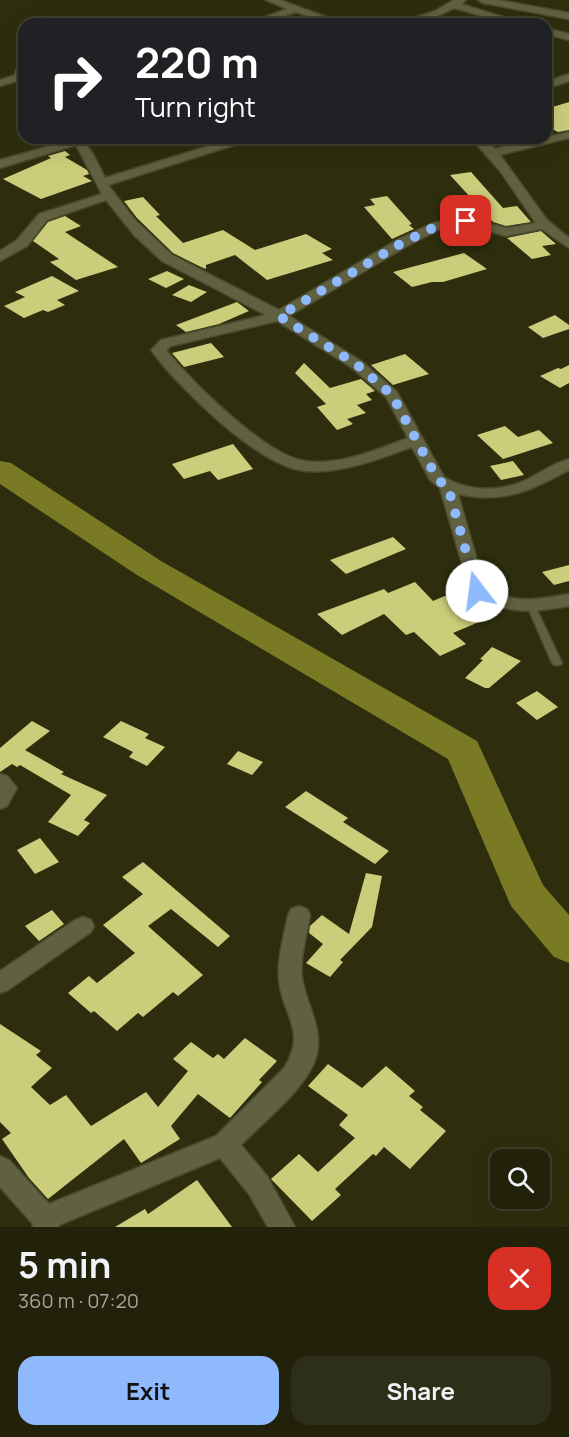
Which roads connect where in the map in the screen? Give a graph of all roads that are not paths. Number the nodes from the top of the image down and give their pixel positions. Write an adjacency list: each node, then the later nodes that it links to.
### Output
1 (271, 0): 4 (street)
2 (483, 0): 6 (street)
3 (458, 3): 5 (street); 11 (street)
4 (296, 9): 7 (street); 8 (street)
5 (438, 13): 9 (street); 10 (street)
6 (569, 16)
7 (269, 18)
8 (322, 18)
9 (421, 18)
10 (462, 18)
11 (503, 18)
12 (552, 33): 13 (street)
13 (569, 37)
14 (569, 77): 17 (street)
15 (18, 78): 16 (street)
16 (0, 83)
17 (552, 84)
18 (569, 135): 19 (street)
19 (552, 139)
20 (64, 144): 26 (street)
21 (80, 144): 27 (street)
22 (227, 144): 27 (street)
23 (484, 144): 25 (street)
24 (532, 144): 25 (street)
25 (494, 153): 28 (street)
26 (0, 164)
27 (106, 189): 30 (street); 31 (street)
28 (544, 225): 29 (street); 31 (street)
29 (569, 244)
30 (0, 258)
31 (279, 316): 32 (street); 32 (street)
32 (417, 440): 34 (street)
33 (569, 464): 34 (street)
34 (448, 487): 36 (street)
35 (569, 600): 36 (street)
36 (532, 608): 37 (lane)
37 (557, 663)
38 (0, 781): 39 (street)
39 (0, 801)
40 (299, 915): 43 (street)
41 (83, 926): 42 (street)
42 (0, 983)
43 (225, 1144): 45 (street); 46 (street)
44 (0, 1168): 45 (street)
45 (45, 1222)
46 (282, 1227)

